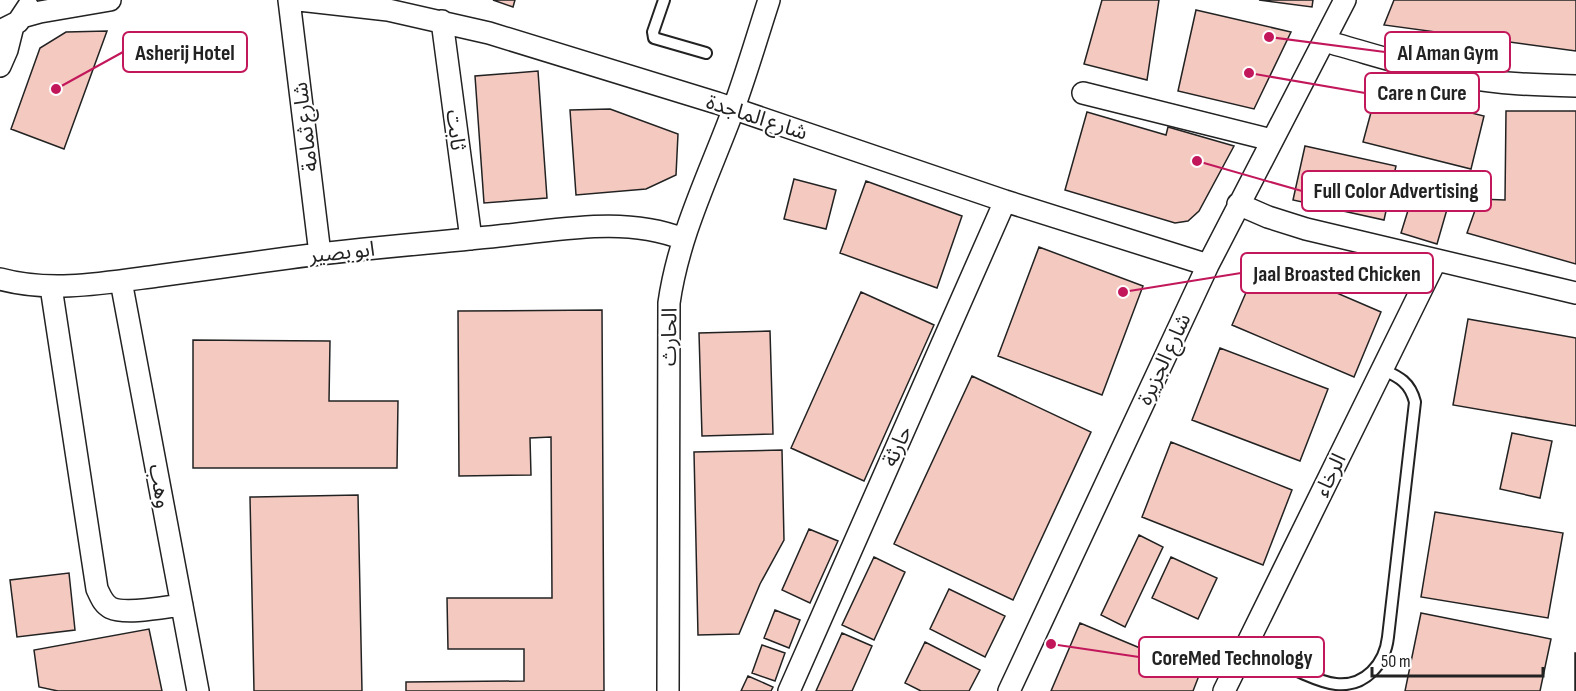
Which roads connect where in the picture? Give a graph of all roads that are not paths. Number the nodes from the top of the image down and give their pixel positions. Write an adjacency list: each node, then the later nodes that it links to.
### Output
1 (110, 0): 8 (street)
2 (289, 0): 21 (street, شارع ثمامة)
3 (299, 0): 7 (street, شارع الماجدة)
4 (663, 0): 11 (lane)
5 (769, 0): 15 (street, الحارث)
6 (1345, 0): 10 (street, شارع الجزيرة)
7 (335, 1): 9 (street, شارع الماجدة)
8 (16, 18): 12 (street)
9 (442, 21): 15 (street, شارع الماجدة); 19 (street, ثابت)
10 (1324, 41): 13 (street); 16 (street, شارع الجزيرة)
11 (706, 53)
12 (0, 66)
13 (1576, 86)
14 (1083, 93): 16 (street)
15 (734, 109): 17 (street, شارع الماجدة); 20 (street, الحارث)
16 (1272, 140): 18 (street, شارع الجزيرة)
17 (1005, 201): 23 (street, شارع الماجدة); 33 (street, حارثة)
18 (1238, 204): 22 (street); 23 (street, شارع الجزيرة)
19 (471, 239): 20 (street, ابو بصير); 21 (street, ابو بصير)
20 (683, 239): 32 (street, الحارث)
21 (320, 254): 25 (street, ابو بصير)
22 (1436, 260): 27 (street); 28 (street, الرخاء)
23 (1208, 265): 34 (street, شارع الجزيرة)
24 (0, 279): 26 (street, ابو بصير)
25 (122, 281): 26 (street, ابو بصير); 29 (street, وهب)
26 (51, 287): 29 (street)
27 (1576, 293)
28 (1382, 369): 30 (street, الرخاء); 30 (lane)
29 (182, 605): 31 (street, وهب)
30 (1246, 646): 35 (street, الرخاء)
31 (198, 691)
32 (668, 691)
33 (789, 691)
34 (1009, 691)
35 (1224, 691)

